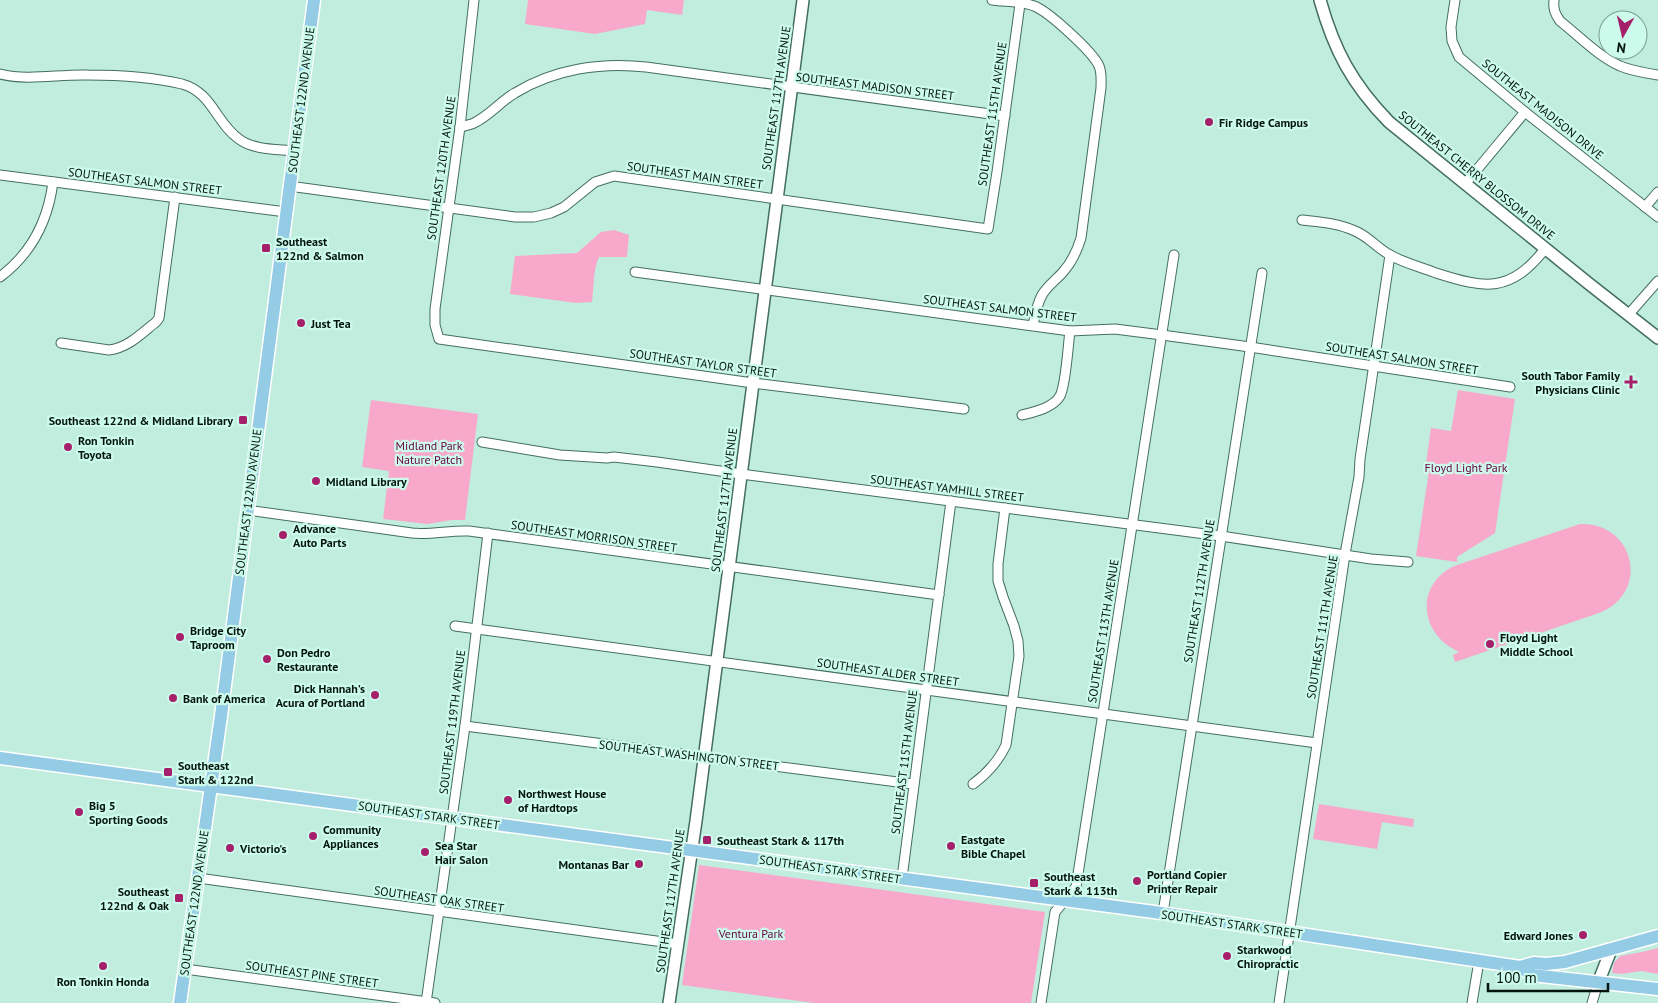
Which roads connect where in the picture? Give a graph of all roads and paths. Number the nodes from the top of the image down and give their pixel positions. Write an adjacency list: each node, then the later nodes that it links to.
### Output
1 (314, 0): 15 (main road, SOUTHEAST 122ND AVENUE)
2 (474, 0): 14 (street, SOUTHEAST 120TH AVENUE)
3 (803, 0): 11 (street, SOUTHEAST 117TH AVENUE)
4 (992, 0): 8 (street)
5 (1320, 0): 18 (street, SOUTHEAST CHERRY BLOSSOM DRIVE)
6 (1455, 0): 12 (street, SOUTHEAST MADISON DRIVE)
7 (1554, 0): 10 (street)
8 (1020, 4): 13 (street, SOUTHEAST 115TH AVENUE); 38 (street)
9 (0, 74): 15 (street)
10 (1658, 75)
11 (791, 88): 13 (street, SOUTHEAST MADISON STREET); 14 (street, SOUTHEAST MADISON STREET); 22 (street, SOUTHEAST 117TH AVENUE)
12 (1525, 112): 18 (street); 24 (street, SOUTHEAST MADISON DRIVE)
13 (1005, 116): 28 (street, SOUTHEAST 115TH AVENUE)
14 (460, 128): 23 (street, SOUTHEAST 120TH AVENUE)
15 (294, 151): 19 (main road, SOUTHEAST 122ND AVENUE)
16 (0, 175): 17 (street, SOUTHEAST SALMON STREET)
17 (53, 182): 21 (street, SOUTHEAST SALMON STREET); 34 (street)
18 (1465, 184): 29 (street, SOUTHEAST CHERRY BLOSSOM DRIVE)
19 (290, 186): 23 (street, SOUTHEAST MAIN STREET); 25 (main road, SOUTHEAST 122ND AVENUE)
20 (1658, 192): 24 (street)
21 (175, 198): 25 (street, SOUTHEAST SALMON STREET); 43 (street)
22 (776, 200): 23 (street, SOUTHEAST MAIN STREET); 28 (street, SOUTHEAST MAIN STREET); 36 (street, SOUTHEAST 117TH AVENUE)
23 (448, 207): 42 (street, SOUTHEAST 120TH AVENUE)
24 (1645, 207): 26 (street, SOUTHEAST MADISON DRIVE)
25 (286, 212): 54 (main road, SOUTHEAST 122ND AVENUE)
26 (1658, 217)
27 (1302, 220): 31 (street)
28 (988, 229)
29 (1545, 248): 31 (street); 37 (street, SOUTHEAST CHERRY BLOSSOM DRIVE)
30 (1174, 255): 40 (street, SOUTHEAST 113TH AVENUE)
31 (1390, 255): 45 (street, SOUTHEAST 111TH AVENUE)
32 (635, 272): 36 (street, SOUTHEAST SALMON STREET)
33 (1262, 273): 44 (street, SOUTHEAST 112TH AVENUE)
34 (0, 278)
35 (1658, 281): 37 (street)
36 (765, 291): 38 (street, SOUTHEAST SALMON STREET); 46 (street, SOUTHEAST 117TH AVENUE)
37 (1629, 314): 41 (street, SOUTHEAST CHERRY BLOSSOM DRIVE)
38 (1033, 325): 39 (street, SOUTHEAST SALMON STREET)
39 (1070, 330): 40 (street, SOUTHEAST SALMON STREET); 49 (street)
40 (1162, 335): 44 (street, SOUTHEAST SALMON STREET); 55 (street, SOUTHEAST 113TH AVENUE)
41 (1658, 338)
42 (439, 339): 46 (street, SOUTHEAST TAYLOR STREET)
43 (61, 343)
44 (1250, 347): 45 (street, SOUTHEAST SALMON STREET); 57 (street, SOUTHEAST 112TH AVENUE)
45 (1373, 366): 47 (street, SOUTHEAST SALMON STREET); 58 (street, SOUTHEAST 111TH AVENUE)
46 (753, 383): 48 (street, SOUTHEAST TAYLOR STREET); 51 (street, SOUTHEAST 117TH AVENUE)
47 (1510, 387)
48 (964, 409)
49 (1022, 415)
50 (482, 442): 51 (street, SOUTHEAST YAMHILL STREET)
51 (741, 474): 52 (street, SOUTHEAST YAMHILL STREET); 60 (street, SOUTHEAST 117TH AVENUE)
52 (951, 501): 53 (street, SOUTHEAST YAMHILL STREET); 61 (street, SOUTHEAST 115TH AVENUE)
53 (1005, 508): 55 (street, SOUTHEAST YAMHILL STREET); 66 (street)
54 (247, 510): 56 (street, SOUTHEAST MORRISON STREET); 75 (main road, SOUTHEAST 122ND AVENUE)
55 (1132, 524): 57 (street, SOUTHEAST YAMHILL STREET); 67 (street, SOUTHEAST 113TH AVENUE)
56 (488, 534): 60 (street, SOUTHEAST MORRISON STREET); 63 (street, SOUTHEAST 119TH AVENUE)
57 (1221, 536): 58 (street, SOUTHEAST YAMHILL STREET); 68 (street, SOUTHEAST 112TH AVENUE)
58 (1345, 554): 59 (street, SOUTHEAST YAMHILL STREET); 70 (street, SOUTHEAST 111TH AVENUE)
59 (1408, 562)
60 (729, 567): 61 (street, SOUTHEAST MORRISON STREET); 64 (street, SOUTHEAST 117TH AVENUE)
61 (939, 595): 65 (street, SOUTHEAST 115TH AVENUE)
62 (455, 626): 63 (street, SOUTHEAST ALDER STREET)
63 (477, 629): 64 (street, SOUTHEAST ALDER STREET); 69 (street, SOUTHEAST 119TH AVENUE)
64 (716, 662): 65 (street, SOUTHEAST ALDER STREET); 71 (street, SOUTHEAST 117TH AVENUE)
65 (926, 689): 66 (street, SOUTHEAST ALDER STREET); 73 (street, SOUTHEAST 115TH AVENUE)
66 (1013, 702): 67 (street, SOUTHEAST ALDER STREET); 74 (street)
67 (1103, 713): 68 (street, SOUTHEAST ALDER STREET); 80 (street, SOUTHEAST 113TH AVENUE)
68 (1191, 725): 70 (street, SOUTHEAST ALDER STREET); 82 (street, SOUTHEAST 112TH AVENUE)
69 (465, 726): 71 (street, SOUTHEAST WASHINGTON STREET); 76 (street, SOUTHEAST 119TH AVENUE)
70 (1317, 743): 83 (street, SOUTHEAST 111TH AVENUE)
71 (704, 757): 73 (street, SOUTHEAST WASHINGTON STREET); 77 (street, SOUTHEAST 117TH AVENUE)
72 (0, 758): 75 (main road, SOUTHEAST STARK STREET)
73 (913, 784): 79 (street, SOUTHEAST 115TH AVENUE)
74 (973, 784)
75 (211, 786): 76 (main road, SOUTHEAST STARK STREET); 78 (main road, SOUTHEAST 122ND AVENUE)
76 (453, 818): 77 (main road, SOUTHEAST STARK STREET); 81 (street, SOUTHEAST 119TH AVENUE)
77 (692, 850): 79 (main road, SOUTHEAST STARK STREET); 85 (street, SOUTHEAST 117TH AVENUE)
78 (198, 878): 81 (street, SOUTHEAST OAK STREET); 89 (main road, SOUTHEAST 122ND AVENUE)
79 (902, 878): 80 (main road, SOUTHEAST STARK STREET)
80 (1065, 900): 82 (main road, SOUTHEAST STARK STREET); 95 (street, SOUTHEAST 113TH AVENUE)
81 (439, 911): 85 (street, SOUTHEAST OAK STREET); 93 (street, SOUTHEAST 119TH AVENUE)
82 (1162, 913): 83 (main road, SOUTHEAST STARK STREET)
83 (1289, 932): 87 (main road, SOUTHEAST STARK STREET); 96 (street, SOUTHEAST 111TH AVENUE)
84 (1658, 936): 86 (main road)
85 (678, 944): 94 (street, SOUTHEAST 117TH AVENUE)
86 (1611, 950): 88 (main road); 90 (street)
87 (1479, 961): 88 (main road, SOUTHEAST STARK STREET); 97 (street)
88 (1520, 967): 90 (main road, SOUTHEAST STARK STREET)
89 (185, 969): 92 (main road, SOUTHEAST 122ND AVENUE); 93 (street, SOUTHEAST PINE STREET)
90 (1598, 983): 91 (main road, SOUTHEAST STARK STREET); 98 (street)
91 (1658, 989)
92 (180, 1003)
93 (429, 1003)
94 (669, 1003)
95 (1041, 1003)
96 (1279, 1003)
97 (1472, 1003)
98 (1592, 1003)

